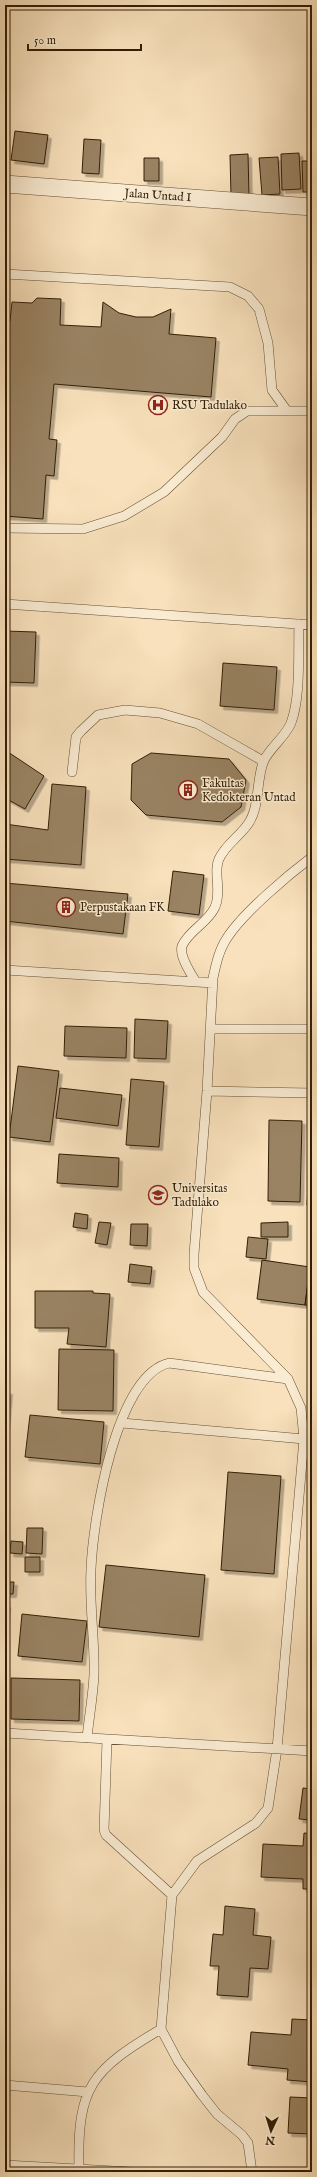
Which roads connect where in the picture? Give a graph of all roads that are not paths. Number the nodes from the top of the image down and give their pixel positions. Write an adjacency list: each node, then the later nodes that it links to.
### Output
1 (5, 184): 2 (street, Jalan Untad I)
2 (312, 207)
3 (5, 274): 5 (lane)
4 (312, 411): 5 (lane)
5 (287, 412): 6 (lane)
6 (5, 528)
7 (5, 604): 8 (lane)
8 (299, 624): 9 (lane); 10 (lane)
9 (312, 625)
10 (263, 761): 11 (lane); 14 (lane)
11 (72, 772)
12 (312, 857): 15 (lane)
13 (5, 970): 14 (lane)
14 (196, 982): 15 (lane)
15 (213, 983): 16 (lane)
16 (210, 1029): 17 (lane); 18 (lane)
17 (312, 1029)
18 (207, 1091): 19 (lane); 20 (lane)
19 (312, 1093)
20 (288, 1378): 21 (lane); 22 (lane)
21 (122, 1423): 22 (lane); 24 (lane)
22 (304, 1439): 26 (lane)
23 (5, 1733): 24 (lane)
24 (87, 1738): 25 (lane)
25 (107, 1740): 26 (lane); 28 (lane)
26 (277, 1749): 27 (lane); 28 (lane)
27 (312, 1751)
28 (172, 1895): 29 (lane)
29 (161, 2029): 31 (lane); 35 (lane)
30 (5, 2085): 31 (lane)
31 (88, 2092): 33 (lane)
32 (5, 2165): 33 (lane)
33 (79, 2168): 34 (lane)
34 (132, 2172)
35 (252, 2172)

